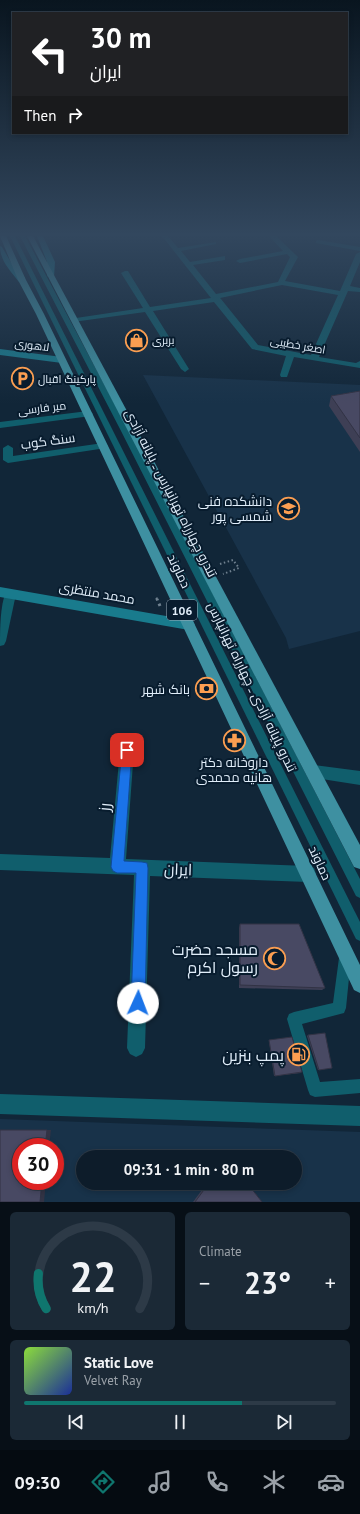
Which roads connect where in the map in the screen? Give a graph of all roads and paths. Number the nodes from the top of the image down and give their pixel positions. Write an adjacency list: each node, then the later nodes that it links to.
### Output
1 (28, 292): 15 (main road, دماوند / 106)
2 (40, 292): 39 (lane, تندرو پایانه آزادی ـ چهارراه تهرانپارس)
3 (52, 292): 38 (lane, تندرو چهارراه تهرانپارس ـ پایانه آزادی)
4 (60, 292): 11 (main road, دماوند)
5 (137, 292): 10 (street)
6 (211, 292): 9 (street, اصغر خطیبی)
7 (242, 292): 9 (street)
8 (344, 292): 14 (street)
9 (216, 298): 10 (street); 13 (street, اصغر خطیبی)
10 (148, 310): 11 (street); 17 (street)
11 (76, 320): 31 (main road, دماوند)
12 (0, 352): 15 (main road, لاهوری)
13 (291, 355): 14 (street, اصغر خطیبی); 18 (street)
14 (314, 359): 16 (street, اصغر خطیبی)
15 (62, 360): 19 (main road, دماوند / 106)
16 (360, 364)
17 (185, 369)
18 (284, 375)
19 (88, 414): 20 (street, میر فارسی); 21 (main road, دماوند / 106)
20 (0, 425)
21 (103, 446): 22 (street, سنگ کوب); 28 (main road, دماوند / 106)
22 (8, 448)
23 (233, 560): 24 (path)
24 (239, 568)
25 (5, 593): 28 (main road, محمد منتظری); 29 (street)
26 (157, 599): 27 (path)
27 (160, 608)
28 (189, 625): 37 (main road, دماوند / 106)
29 (0, 641)
30 (127, 750): 35 (street, رز)
31 (314, 772): 32 (street); 33 (main road, دماوند)
32 (360, 778)
33 (360, 861)
34 (0, 862): 35 (street, ایران)
35 (117, 867): 36 (street, ایران)
36 (142, 868): 37 (street, ایران); 42 (street)
37 (308, 874): 40 (main road, دماوند / 106)
38 (360, 892)
39 (360, 935)
40 (346, 954): 41 (main road, دماوند / 106); 43 (lane)
41 (360, 984)
42 (136, 1048)
43 (360, 1086)
44 (0, 1104): 45 (street)
45 (360, 1116)

